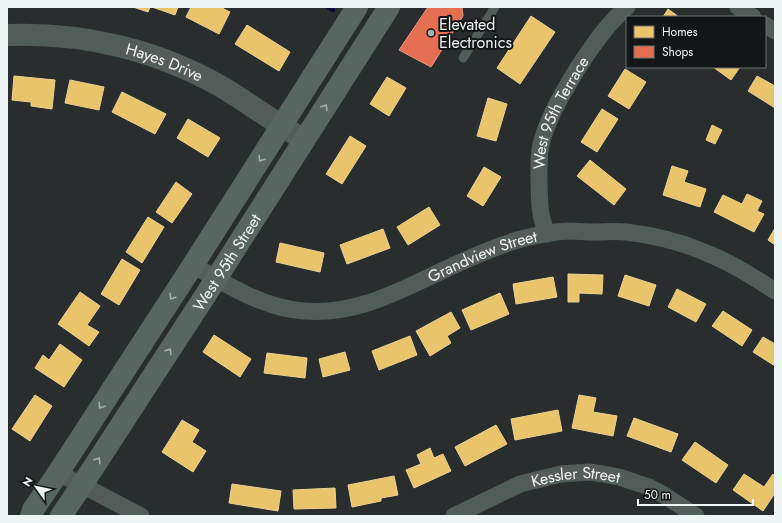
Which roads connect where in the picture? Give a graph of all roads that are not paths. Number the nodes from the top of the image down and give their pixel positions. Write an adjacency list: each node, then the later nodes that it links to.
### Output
1 (357, 7): 11 (main road, West 95th Street)
2 (389, 7): 12 (main road, West 95th Street, one-way to 2)
3 (494, 7): 10 (lane)
4 (627, 7): 13 (street, West 95th Terrace)
5 (738, 7): 6 (street)
6 (752, 16)
7 (766, 26): 8 (street)
8 (775, 31)
9 (7, 35): 11 (street, Hayes Drive)
10 (463, 58)
11 (282, 126): 12 (street, Hayes Drive); 14 (main road, West 95th Street, one-way to 14)
12 (304, 140): 15 (main road, West 95th Street)
13 (547, 234): 15 (street, Grandview Street); 16 (street, Grandview Street)
14 (193, 265): 15 (street, Grandview Street); 17 (main road, West 95th Street, one-way to 17)
15 (216, 279): 18 (main road, West 95th Street, one-way to 15)
16 (775, 291)
17 (58, 473): 18 (street); 19 (main road, West 95th Street)
18 (82, 485): 20 (main road, West 95th Street); 21 (street)
19 (31, 516)
20 (61, 516)
21 (141, 516)
22 (454, 516): 23 (street, Kessler Street)
23 (696, 516)

